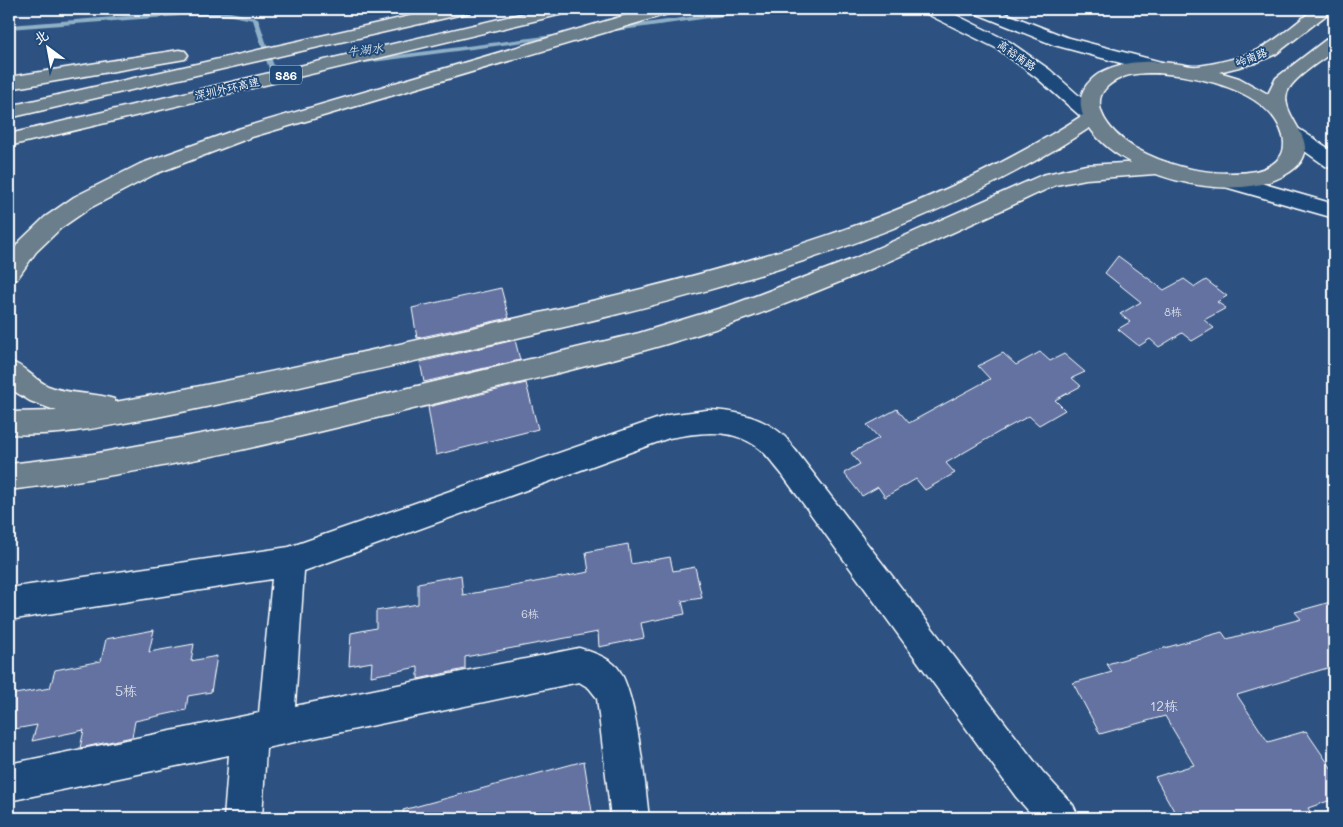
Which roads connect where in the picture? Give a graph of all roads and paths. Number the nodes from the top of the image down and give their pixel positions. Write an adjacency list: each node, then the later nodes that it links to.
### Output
1 (434, 9): 11 (main road)
2 (463, 9): 13 (main road, 深圳外环高速 / S86)
3 (562, 9): 16 (main road, 深圳外环高速 / S86)
4 (665, 9): 21 (main road)
5 (931, 9): 14 (street, 高裕南路)
6 (981, 9): 9 (street, 高裕南路)
7 (1325, 9): 10 (main road, 岭南路)
8 (1334, 42): 12 (main road)
9 (1158, 67): 10 (main road); 14 (main road)
10 (1194, 71): 12 (main road)
11 (9, 82)
12 (1276, 111): 15 (main road)
13 (9, 112)
14 (1093, 117): 18 (main road); 23 (main road)
15 (1292, 133): 17 (street); 19 (main road)
16 (9, 140)
17 (1334, 162)
18 (1162, 168): 19 (main road); 25 (main road)
19 (1226, 180): 20 (street)
20 (1334, 211)
21 (9, 273)
22 (9, 371): 23 (main road)
23 (138, 409): 24 (main road)
24 (9, 423)
25 (9, 477)
26 (289, 562): 27 (street); 28 (street); 32 (street)
27 (9, 604)
28 (262, 729): 29 (street); 30 (street); 31 (street)
29 (9, 783)
30 (243, 818)
31 (630, 818)
32 (1060, 818)

